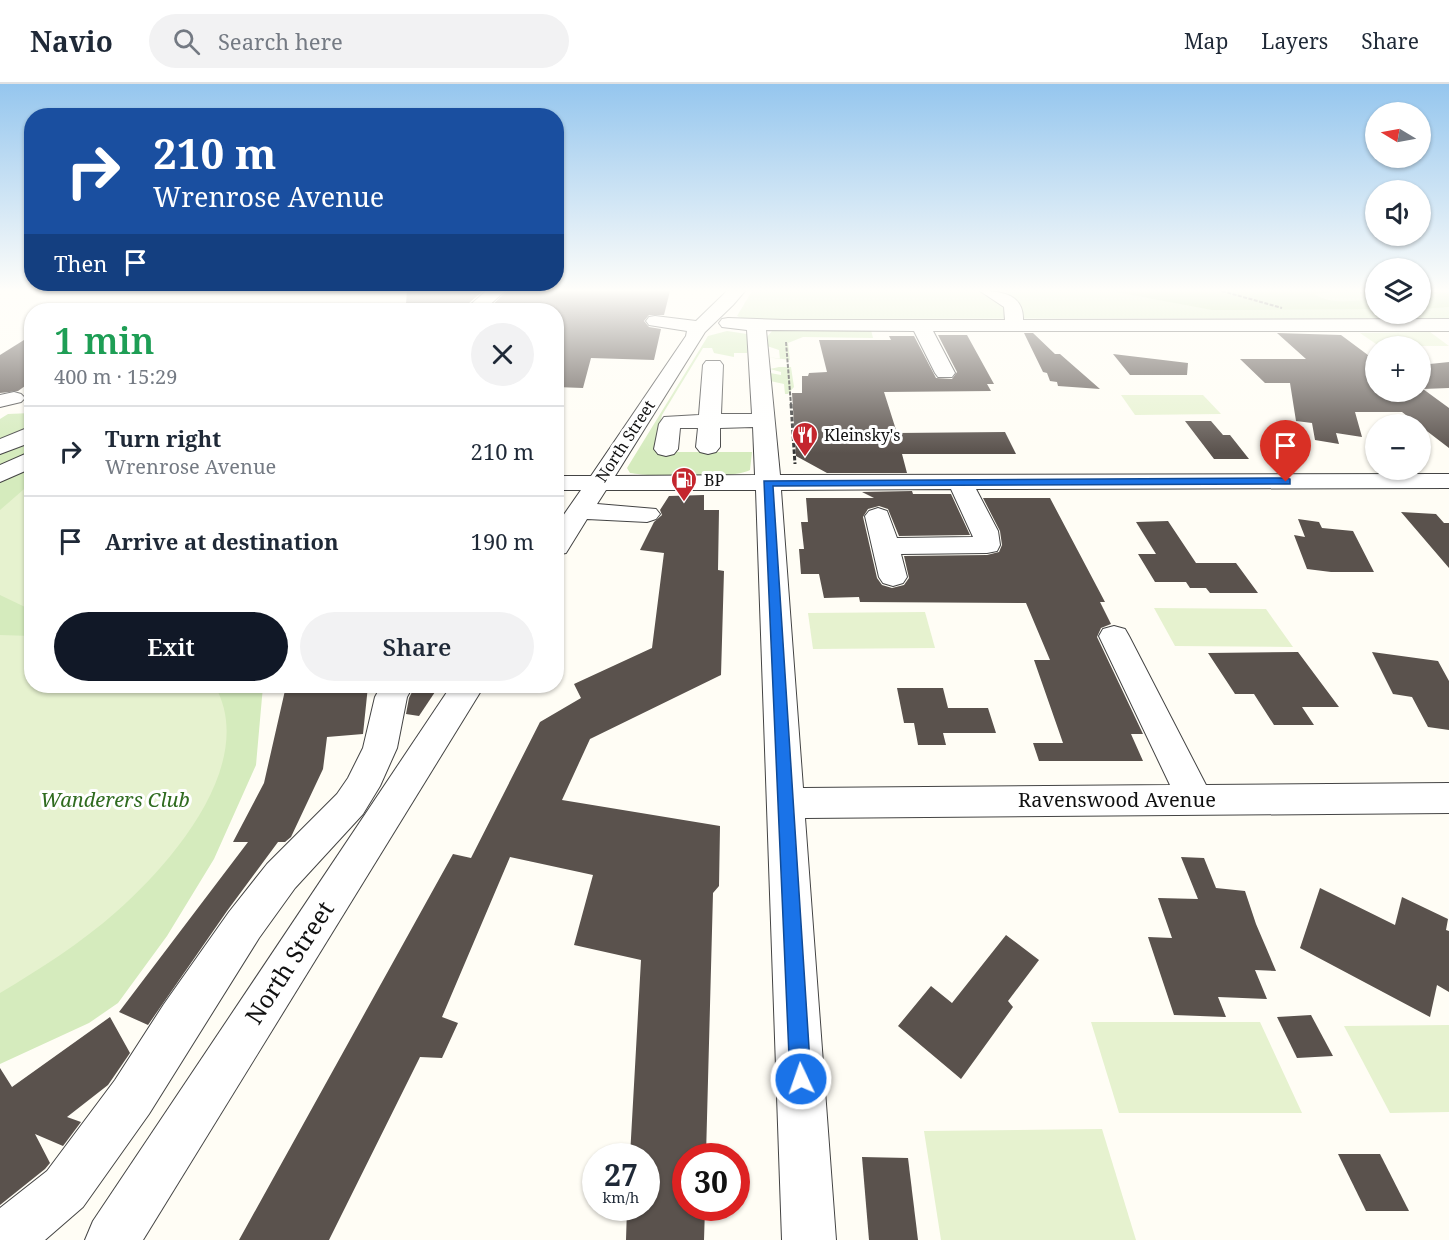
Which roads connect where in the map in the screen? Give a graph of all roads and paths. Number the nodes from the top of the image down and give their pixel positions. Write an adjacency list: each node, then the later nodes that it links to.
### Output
1 (702, 345): 19 (street, North Street)
2 (727, 345): 8 (street)
3 (784, 345): 17 (path)
4 (930, 345): 6 (street)
5 (713, 365): 7 (street)
6 (945, 374)
7 (709, 420): 8 (street); 11 (street); 12 (street)
8 (763, 420): 17 (street)
9 (24, 436): 10 (street)
10 (0, 447)
11 (708, 447)
12 (666, 449)
13 (24, 462): 14 (street)
14 (0, 475)
15 (1449, 481): 18 (street)
16 (564, 483): 19 (street)
17 (783, 483): 18 (street); 19 (street); 31 (street)
18 (961, 483): 24 (street)
19 (597, 484): 20 (street, North Street)
20 (580, 511): 21 (street); 23 (street, North Street)
21 (647, 514)
22 (878, 516): 24 (street)
23 (564, 535)
24 (885, 546): 25 (street)
25 (893, 576)
26 (1114, 636): 30 (street)
27 (394, 693): 32 (street)
28 (464, 693): 33 (street, North Street)
29 (1449, 798): 30 (street, Ravenswood Avenue)
30 (1195, 800): 31 (street, Ravenswood Avenue)
31 (786, 803): 34 (street)
32 (3, 1240)
33 (112, 1240)
34 (809, 1240)

